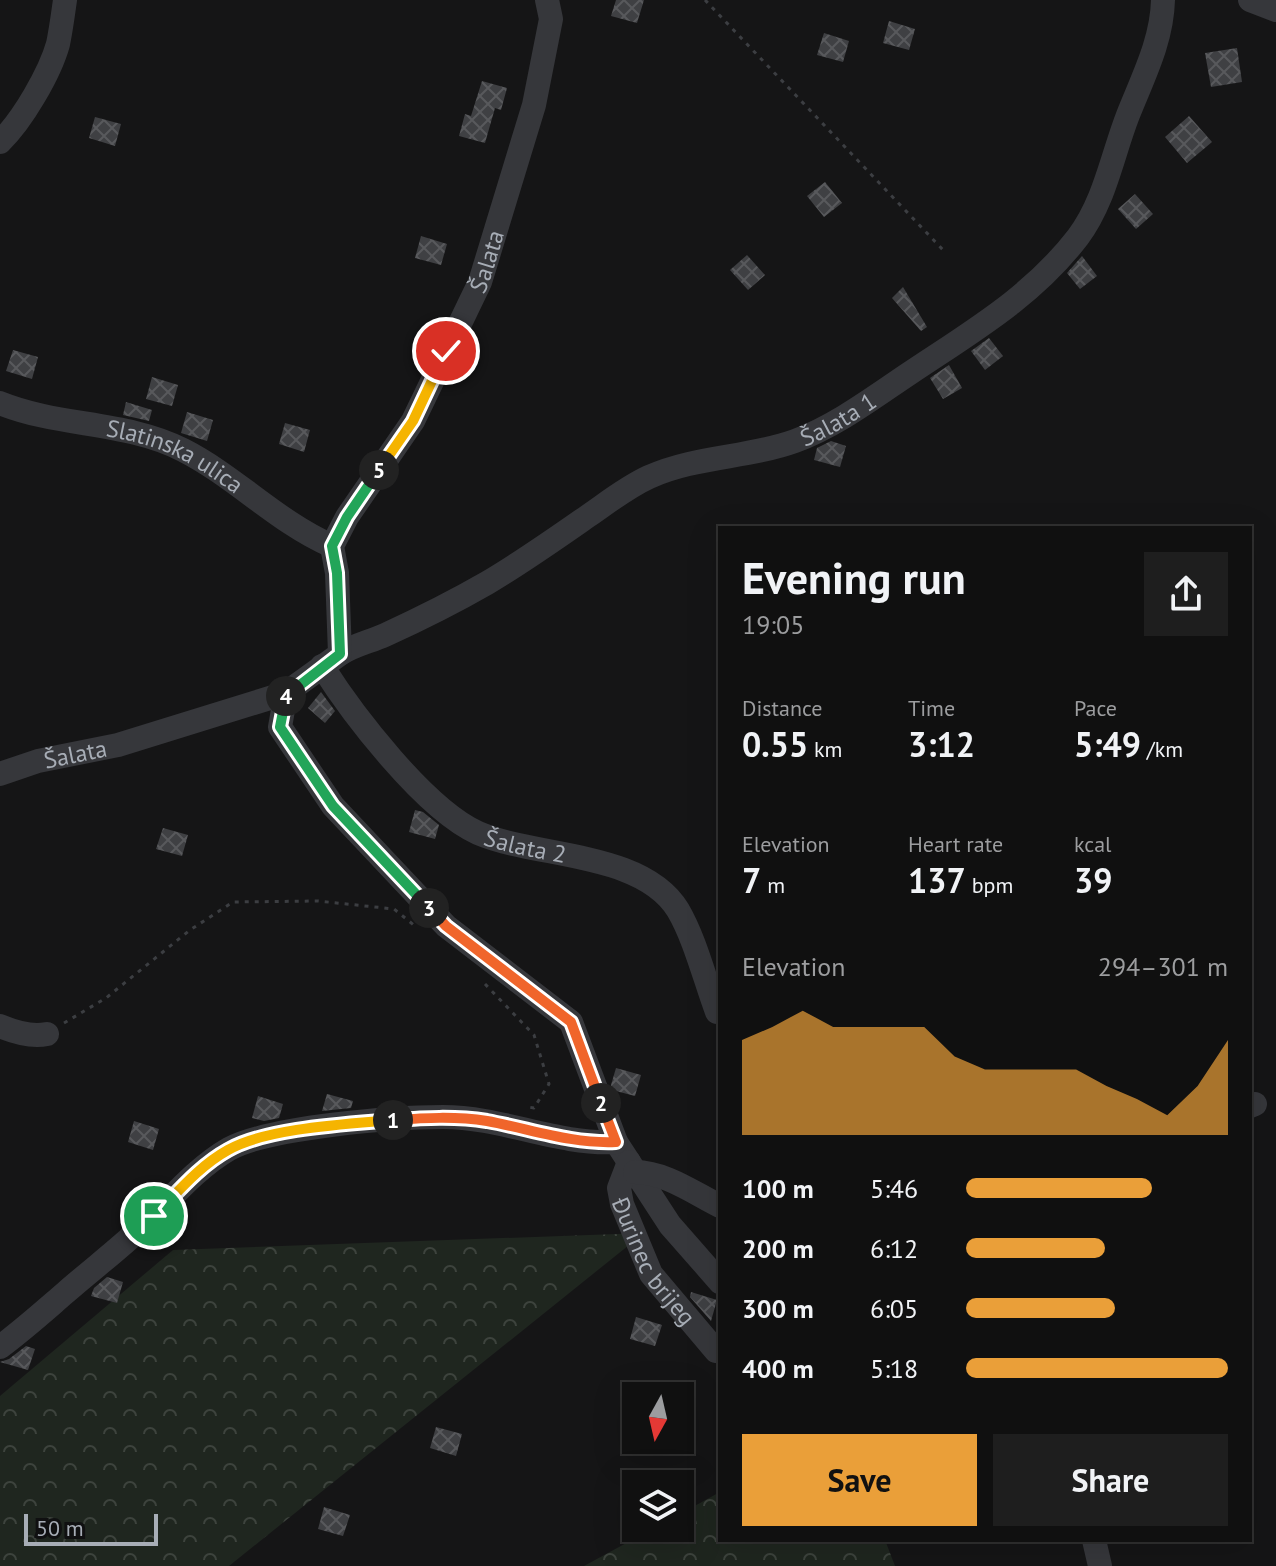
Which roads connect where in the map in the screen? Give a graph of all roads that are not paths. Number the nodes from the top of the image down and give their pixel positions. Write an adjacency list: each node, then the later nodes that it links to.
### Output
1 (65, 0): 6 (street)
2 (547, 0): 8 (street, Šalata)
3 (1163, 0): 9 (street, Šalata 1)
4 (1250, 0): 5 (street)
5 (1276, 10)
6 (0, 142)
7 (0, 403): 8 (street, Slatinska ulica)
8 (332, 546): 9 (street)
9 (331, 660): 10 (street, Šalata); 12 (street, Šalata 2)
10 (286, 693): 11 (street, Šalata); 15 (street, Đurinec brijeg)
11 (0, 774)
12 (717, 1012)
13 (0, 1026): 14 (street)
14 (47, 1034)
15 (627, 1158): 16 (street); 17 (street, Đurinec brijeg); 18 (street); 19 (street, Đurinec brijeg)
16 (718, 1205)
17 (718, 1280)
18 (0, 1347)
19 (716, 1351)
20 (1094, 1542): 21 (street)
21 (1100, 1566)

